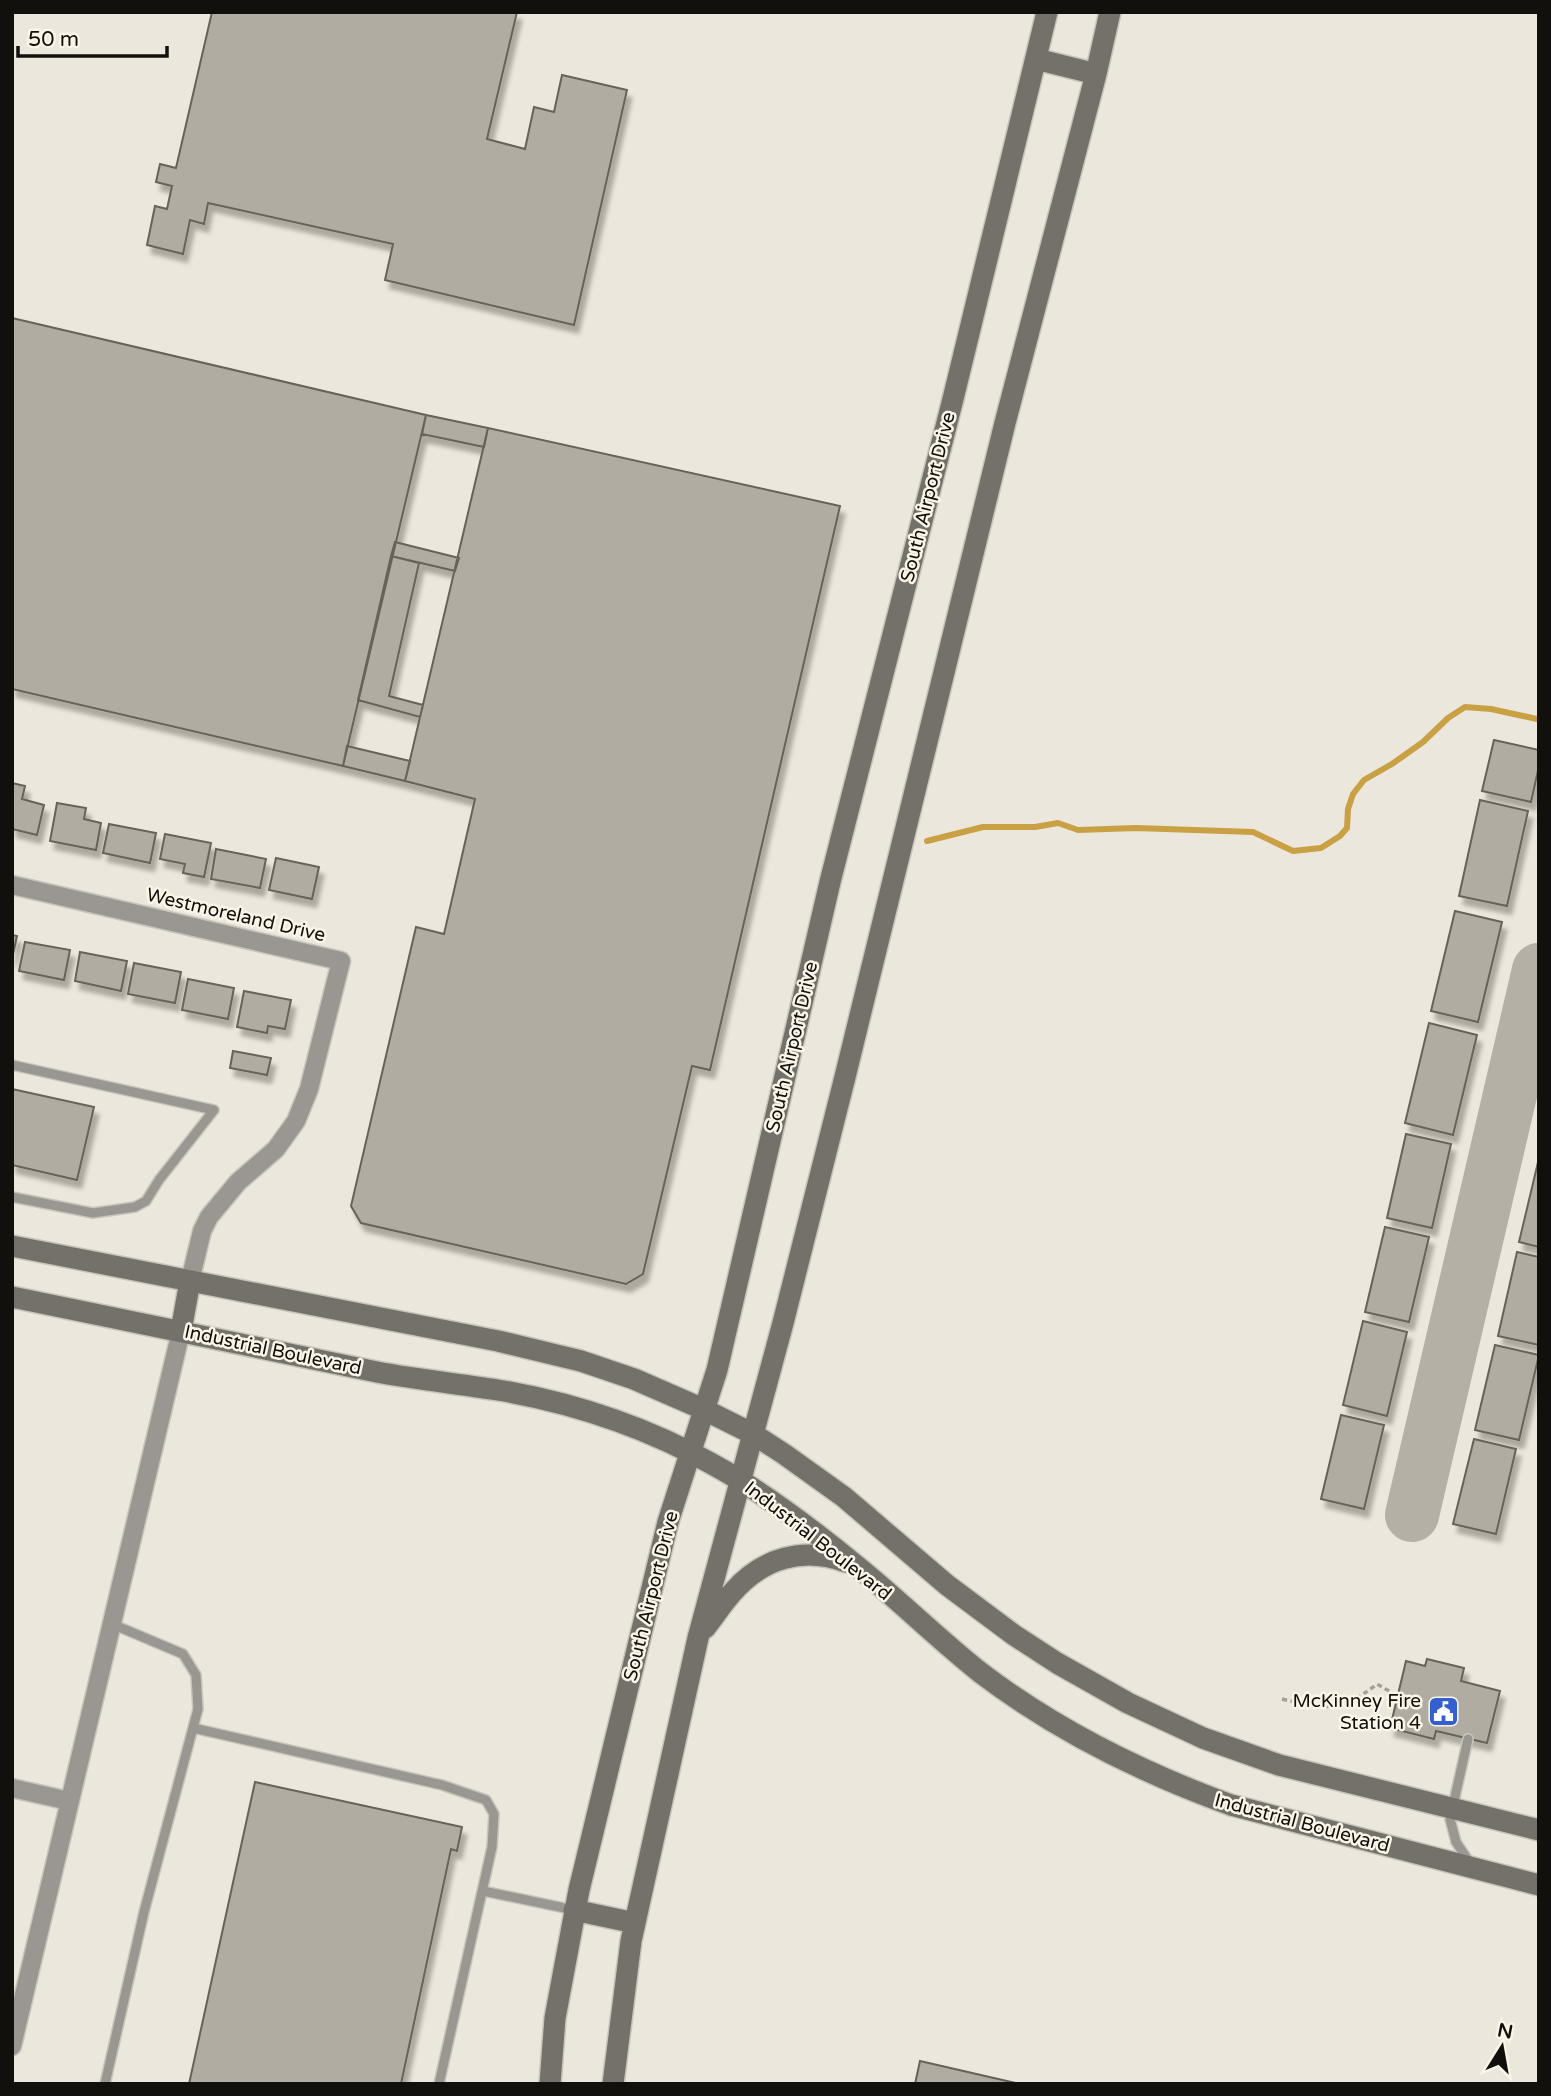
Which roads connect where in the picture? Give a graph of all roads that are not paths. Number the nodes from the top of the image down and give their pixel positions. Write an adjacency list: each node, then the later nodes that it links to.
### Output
1 (1047, 12): 3 (main road, South Airport Drive)
2 (1110, 12): 4 (main road)
3 (1036, 59): 4 (main road); 12 (main road, South Airport Drive)
4 (1096, 74): 13 (main road)
5 (12, 885): 9 (street, Westmoreland Drive)
6 (12, 1065): 7 (lane)
7 (12, 1197)
8 (12, 1246): 9 (main road)
9 (190, 1281): 11 (main road); 12 (main road)
10 (12, 1297): 11 (main road, Industrial Boulevard)
11 (181, 1331): 14 (main road, Industrial Boulevard); 17 (street)
12 (703, 1409): 13 (main road); 14 (main road, South Airport Drive)
13 (753, 1434): 15 (main road); 23 (main road)
14 (689, 1452): 15 (main road, Industrial Boulevard); 28 (main road, South Airport Drive)
15 (739, 1480): 16 (main road, Industrial Boulevard); 18 (main road)
16 (858, 1567): 18 (main road); 25 (main road, Industrial Boulevard)
17 (112, 1624): 19 (lane); 22 (street)
18 (698, 1639): 29 (main road)
19 (193, 1728): 27 (lane); 31 (lane)
20 (1468, 1739): 23 (lane)
21 (12, 1788): 22 (street)
22 (69, 1801): 30 (street)
23 (1451, 1809): 24 (main road); 25 (lane)
24 (1539, 1830)
25 (1475, 1869): 26 (main road, Industrial Boulevard)
26 (1539, 1885)
27 (483, 1891): 28 (lane); 32 (lane)
28 (574, 1910): 29 (main road); 33 (main road, South Airport Drive)
29 (635, 1923): 34 (main road)
30 (12, 2046)
31 (105, 2084)
32 (439, 2084)
33 (550, 2084)
34 (613, 2084)

